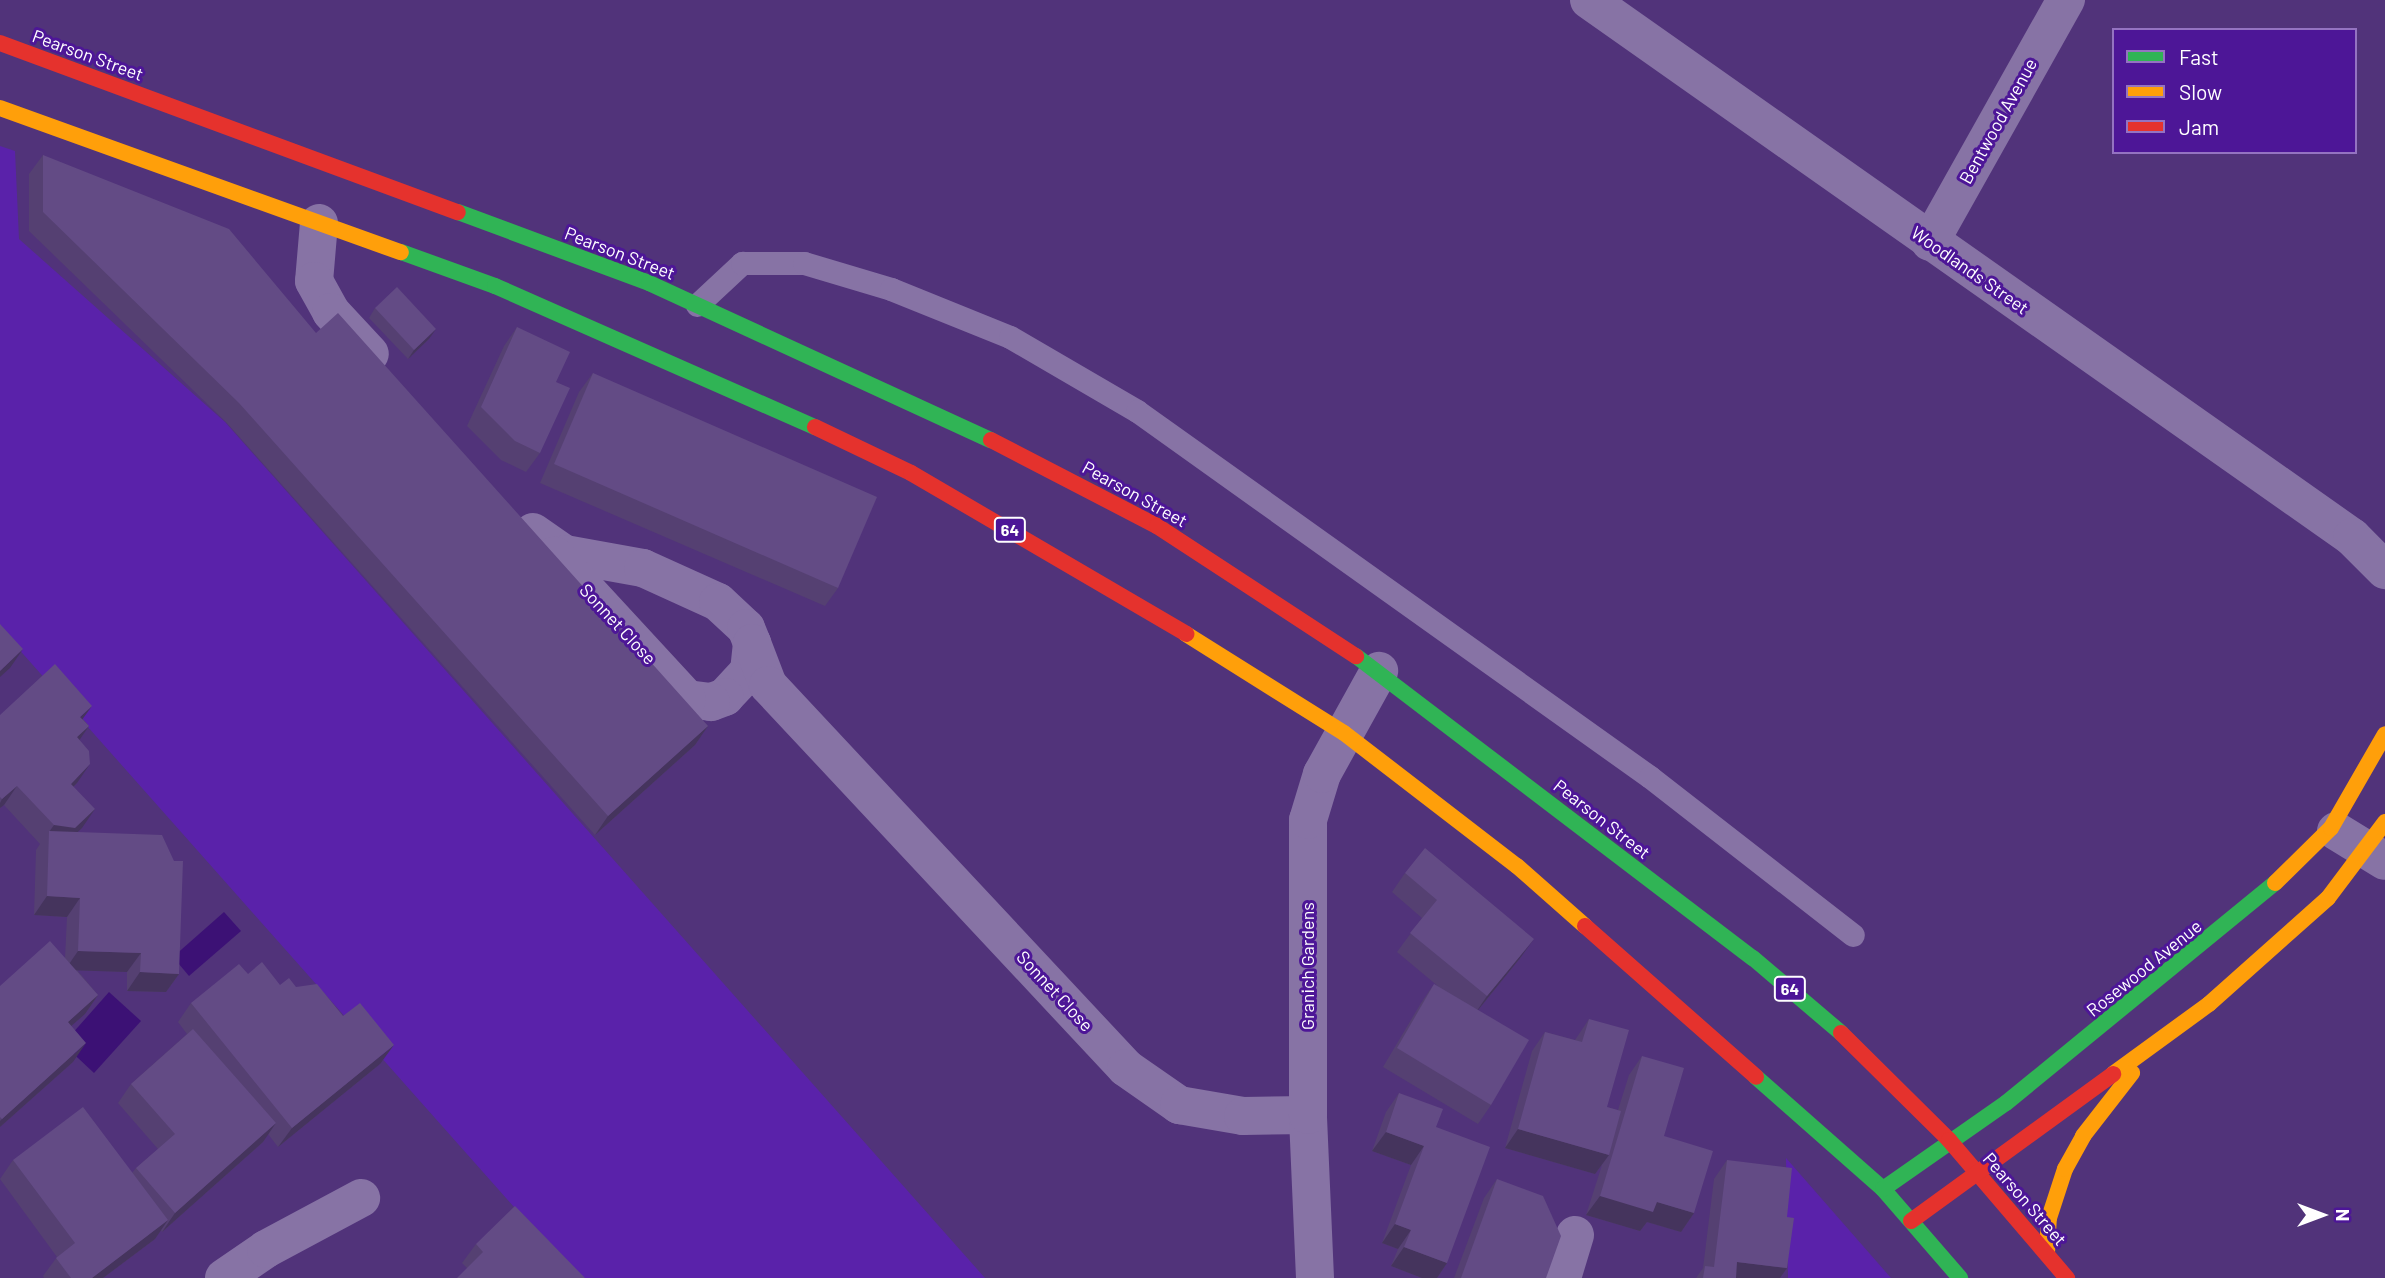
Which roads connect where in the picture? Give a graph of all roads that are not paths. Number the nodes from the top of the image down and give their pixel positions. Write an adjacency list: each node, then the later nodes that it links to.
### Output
1 (1589, 0): 6 (street, Woodlands Street)
2 (2066, 0): 6 (street, Bentwood Avenue)
3 (0, 43): 7 (main road, Pearson Street / 64)
4 (0, 108): 5 (main road, 64)
5 (319, 223): 8 (street); 19 (main road, 64)
6 (1930, 243): 11 (street, Woodlands Street)
7 (697, 305): 16 (main road, Pearson Street / 64); 23 (lane)
8 (395, 382)
9 (505, 502): 10 (street, Sonnet Close)
10 (533, 532): 13 (street, Sonnet Close); 14 (street, Sonnet Close)
11 (2368, 540): 12 (street, Woodlands Street)
12 (2385, 570)
13 (657, 573): 14 (street); 15 (street, Sonnet Close)
14 (631, 639): 18 (street, Sonnet Close)
15 (752, 643): 17 (street, Sonnet Close); 18 (street)
16 (1379, 671): 19 (street, Granich Gardens); 26 (main road, Pearson Street / 64)
17 (768, 685): 18 (street); 25 (street, Sonnet Close)
18 (724, 697)
19 (1344, 733): 25 (street, Granich Gardens); 28 (main road, 64)
20 (2385, 734): 21 (main road, Rosewood Avenue)
21 (2331, 828): 22 (street); 26 (main road, Rosewood Avenue)
22 (2379, 844): 24 (main road)
23 (1853, 935)
24 (2158, 1042): 27 (main road); 32 (main road)
25 (1308, 1115): 34 (street, Granich Gardens)
26 (1949, 1140): 27 (main road, Pearson Street / 64); 28 (main road, Rosewood Avenue)
27 (1975, 1170): 30 (main road); 32 (main road, Pearson Street / 64)
28 (1882, 1189): 30 (main road, 64)
29 (361, 1198): 33 (street)
30 (1911, 1221): 36 (main road, 64)
31 (1575, 1235): 35 (street)
32 (2047, 1253): 37 (main road, Pearson Street / 64)
33 (224, 1278)
34 (1315, 1278)
35 (1562, 1278)
36 (1960, 1278)
37 (2067, 1278)

